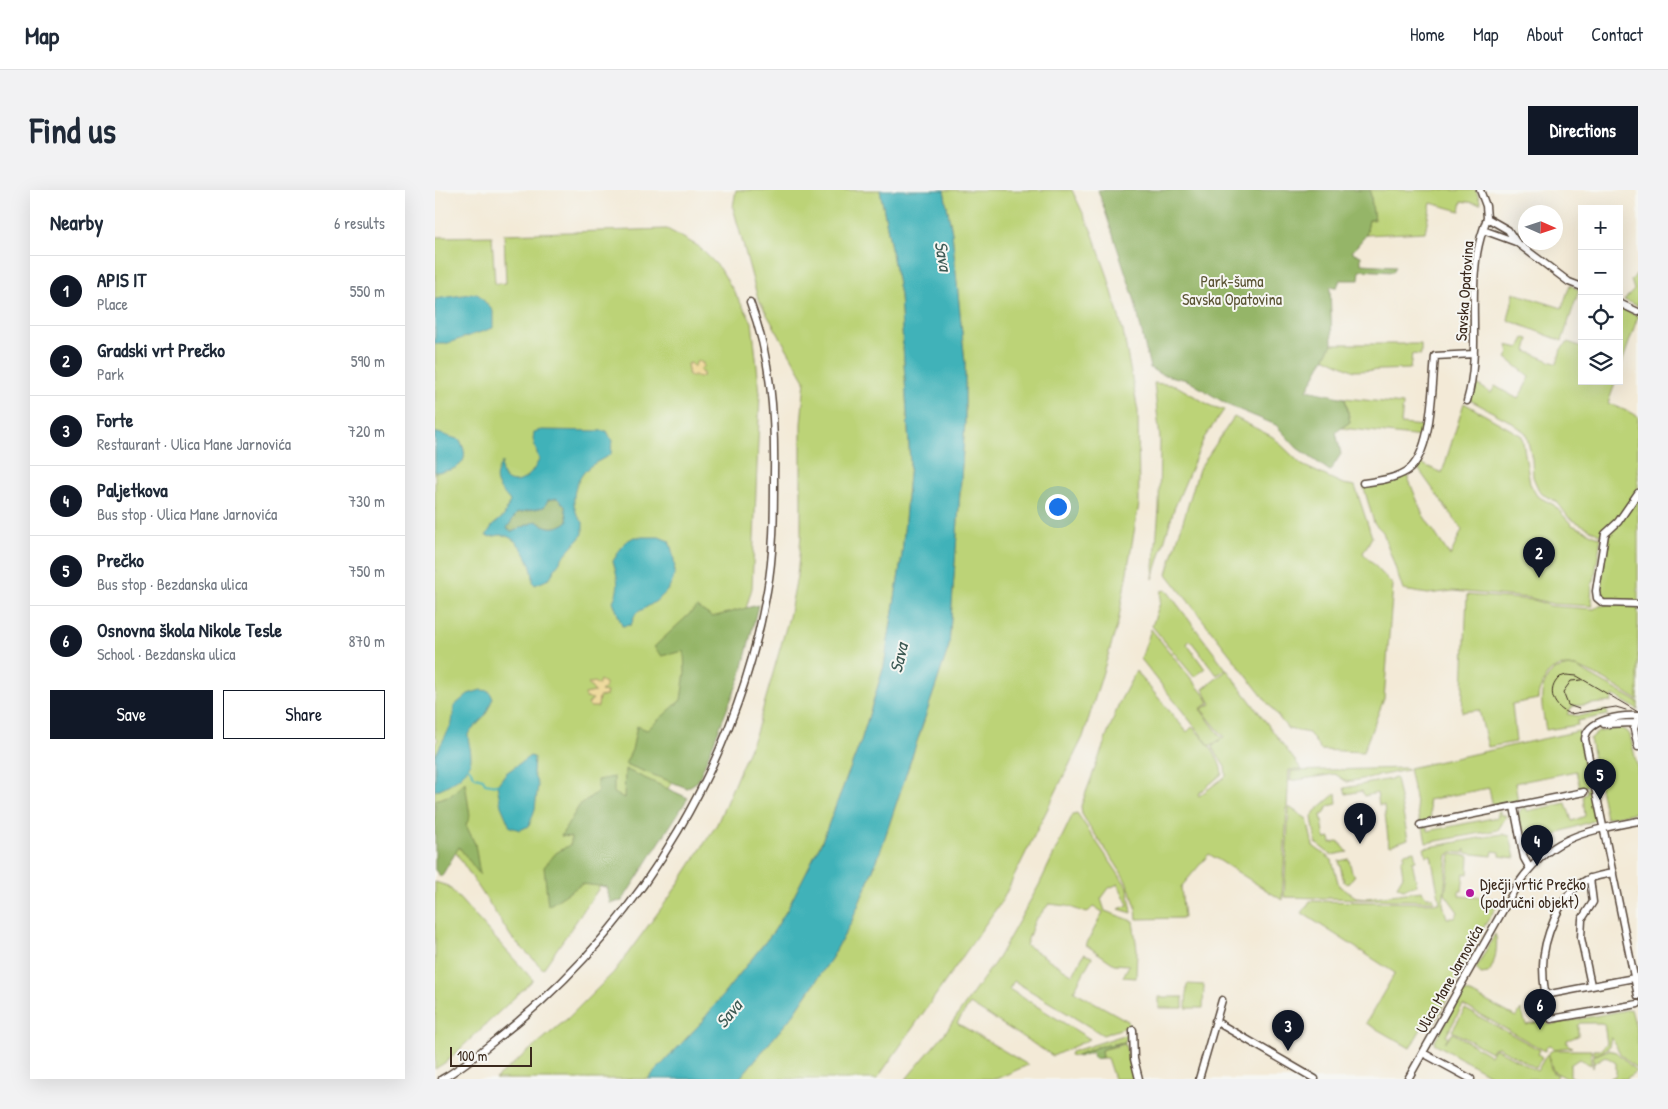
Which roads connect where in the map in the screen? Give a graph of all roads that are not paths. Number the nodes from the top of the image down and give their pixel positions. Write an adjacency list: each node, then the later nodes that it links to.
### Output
1 (1480, 190): 2 (street)
2 (1487, 218): 3 (street, Savska Opatovina); 4 (street, Savska Opatovina)
3 (1483, 230): 4 (street, Savska Opatovina); 9 (street, Savska Opatovina)
4 (1515, 242): 5 (street, Savska Opatovina)
5 (1578, 285)
6 (750, 302): 33 (street)
7 (1623, 305): 8 (street)
8 (1638, 312)
9 (1474, 354): 10 (street, Savska Opatovina); 11 (street, Savska Opatovina)
10 (1467, 401)
11 (1363, 483)
12 (1638, 493): 13 (street)
13 (1638, 604)
14 (1637, 719): 15 (street); 20 (street)
15 (1638, 747)
16 (1584, 792): 17 (street)
17 (1514, 806): 19 (street); 21 (street)
18 (1638, 821): 20 (street, Ulica Mane Jarnovića)
19 (1420, 825)
20 (1603, 828): 21 (street, Ulica Mane Jarnovića); 22 (street)
21 (1529, 867): 32 (street, Ulica Mane Jarnovića)
22 (1613, 873): 23 (street); 24 (street)
23 (1590, 878): 25 (street); 26 (street)
24 (1634, 978): 25 (street); 27 (street)
25 (1591, 985): 26 (street)
26 (1545, 995): 29 (street)
27 (1638, 996)
28 (1222, 1000): 30 (street)
29 (1638, 1004)
30 (1215, 1021): 35 (street); 36 (street)
31 (1133, 1030): 34 (street)
32 (1423, 1053): 37 (street, Ulica Mane Jarnovića); 38 (street)
33 (442, 1079)
34 (1139, 1079)
35 (1199, 1079)
36 (1315, 1079)
37 (1408, 1079)
38 (1471, 1079)

